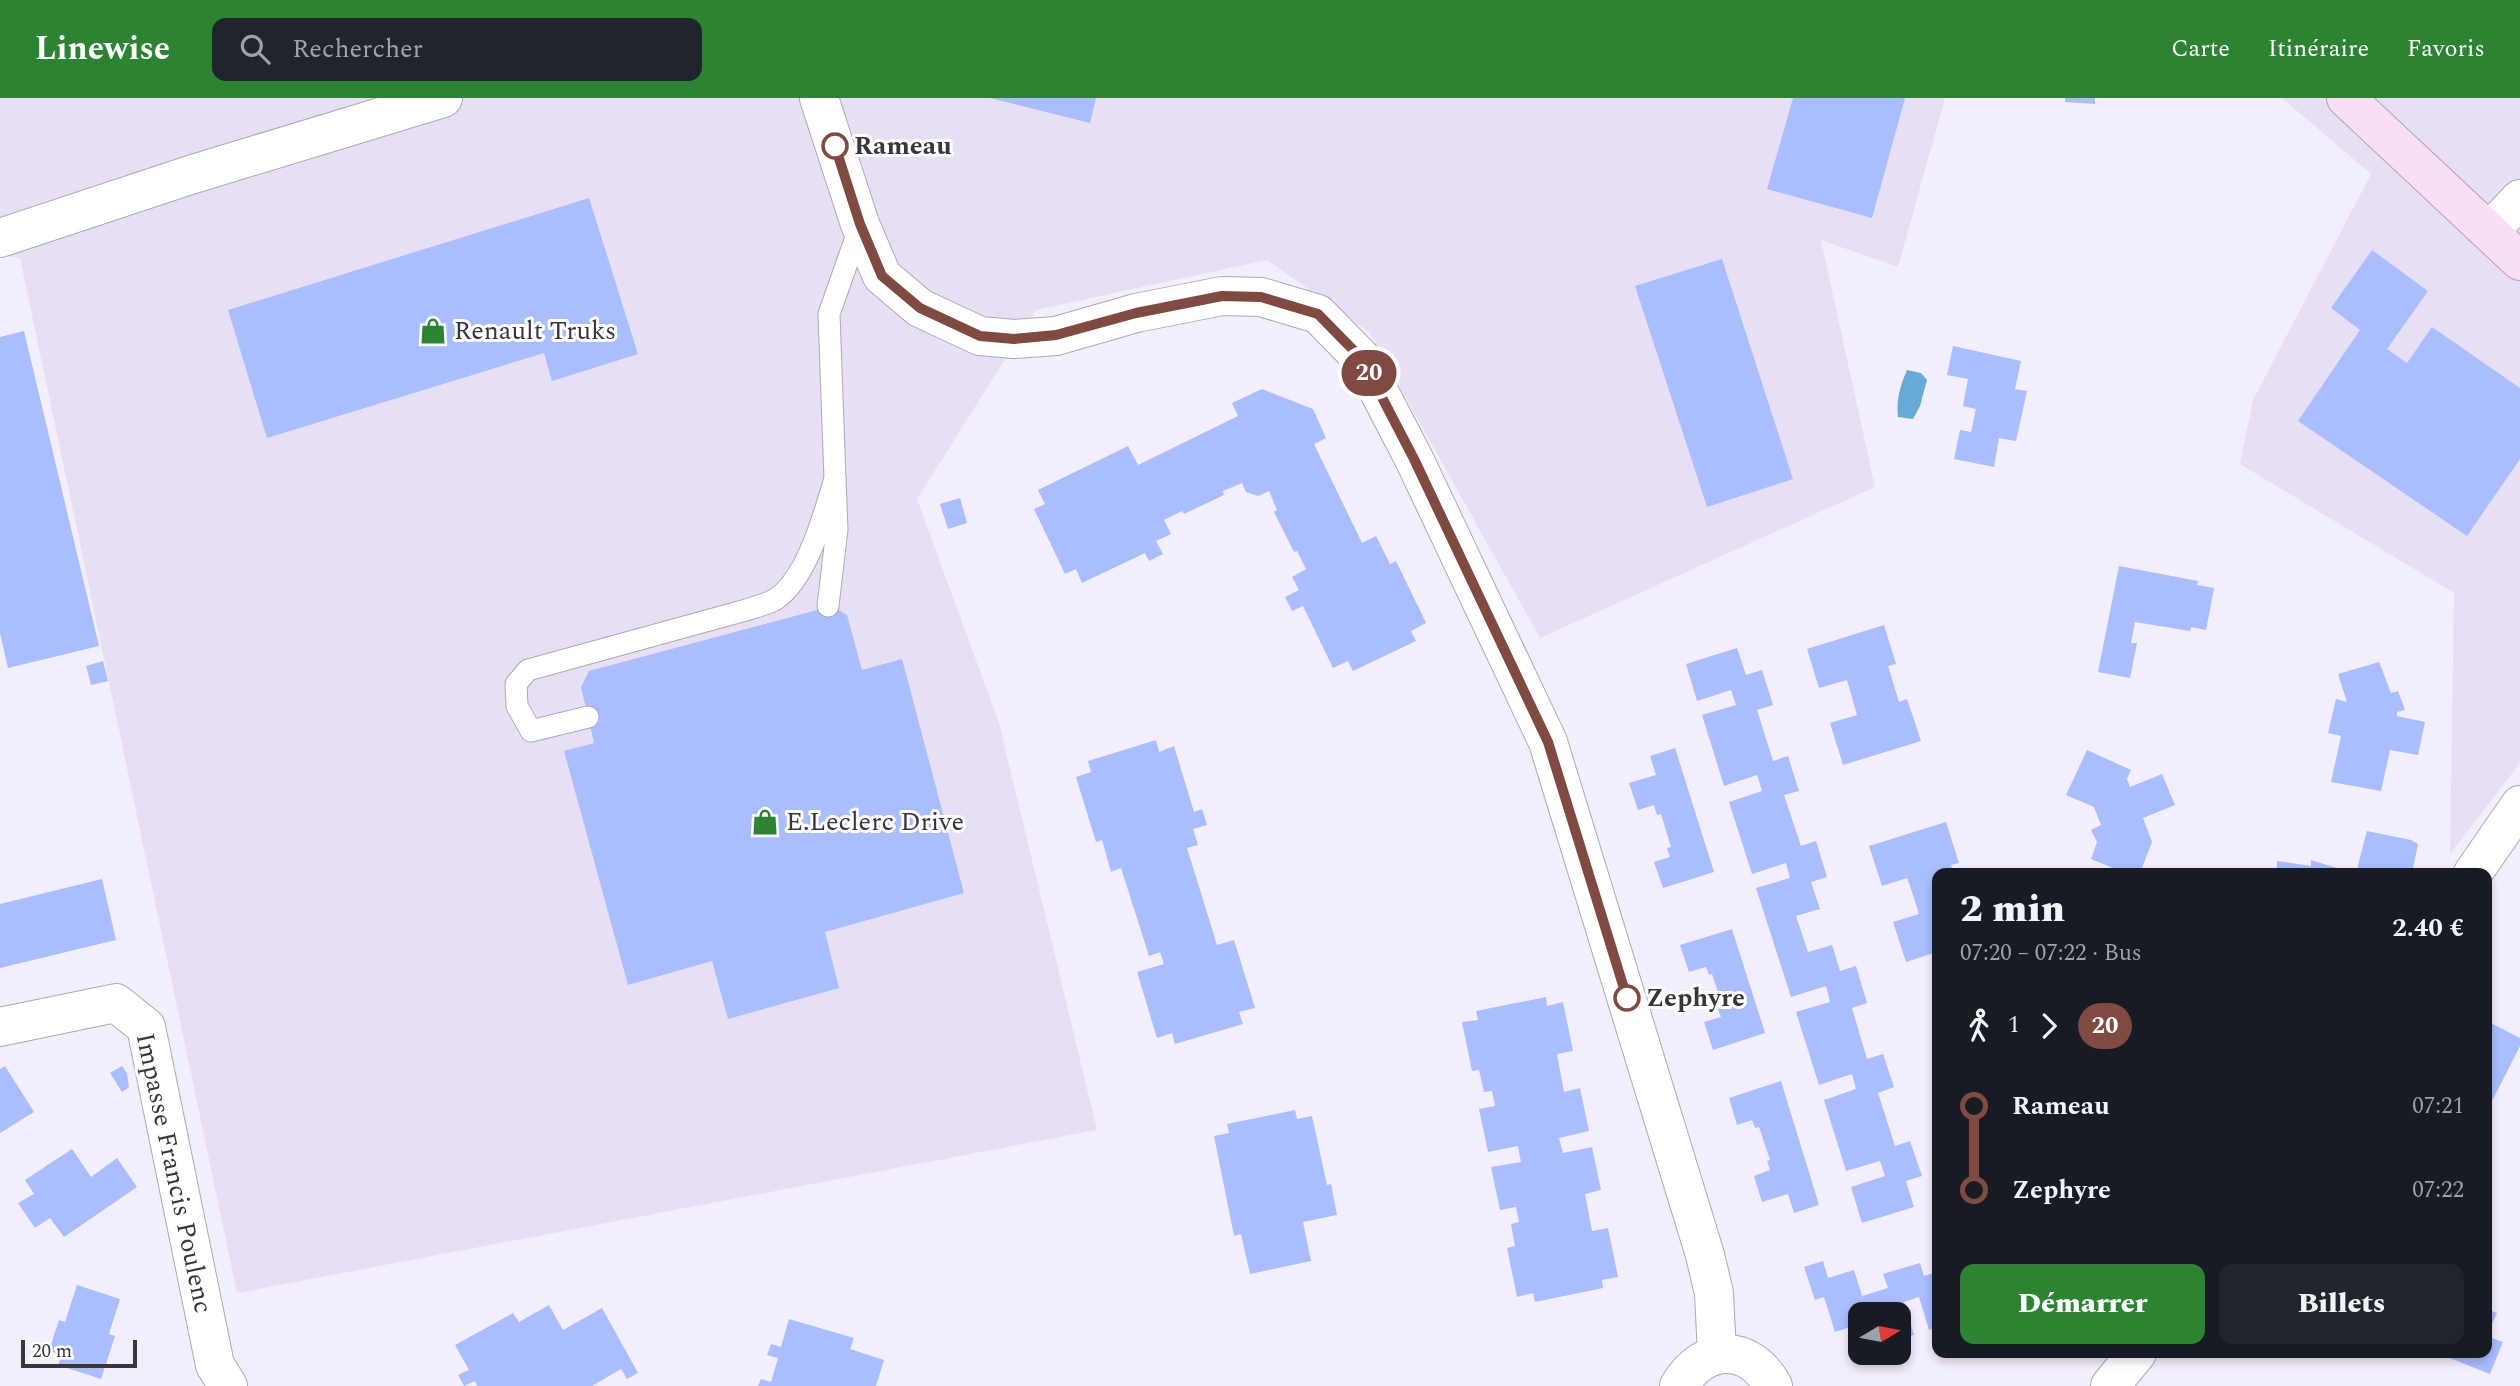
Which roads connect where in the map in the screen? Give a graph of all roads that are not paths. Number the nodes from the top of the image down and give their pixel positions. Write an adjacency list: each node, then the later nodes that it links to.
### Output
1 (443, 98): 7 (street)
2 (819, 98): 5 (street)
3 (2346, 98): 6 (street)
4 (2520, 200): 6 (street)
5 (860, 224): 9 (lane); 15 (street)
6 (2489, 232): 8 (street)
7 (0, 238)
8 (2520, 261)
9 (835, 479): 10 (lane); 11 (lane)
10 (828, 606)
11 (588, 717)
12 (2520, 805): 13 (street)
13 (2476, 868)
14 (0, 1027): 17 (street, Impasse Francis Poulenc)
15 (1717, 1355): 18 (street); 19 (street)
16 (2133, 1358): 20 (street)
17 (228, 1386)
18 (1679, 1386)
19 (1773, 1386)
20 (2110, 1386)

